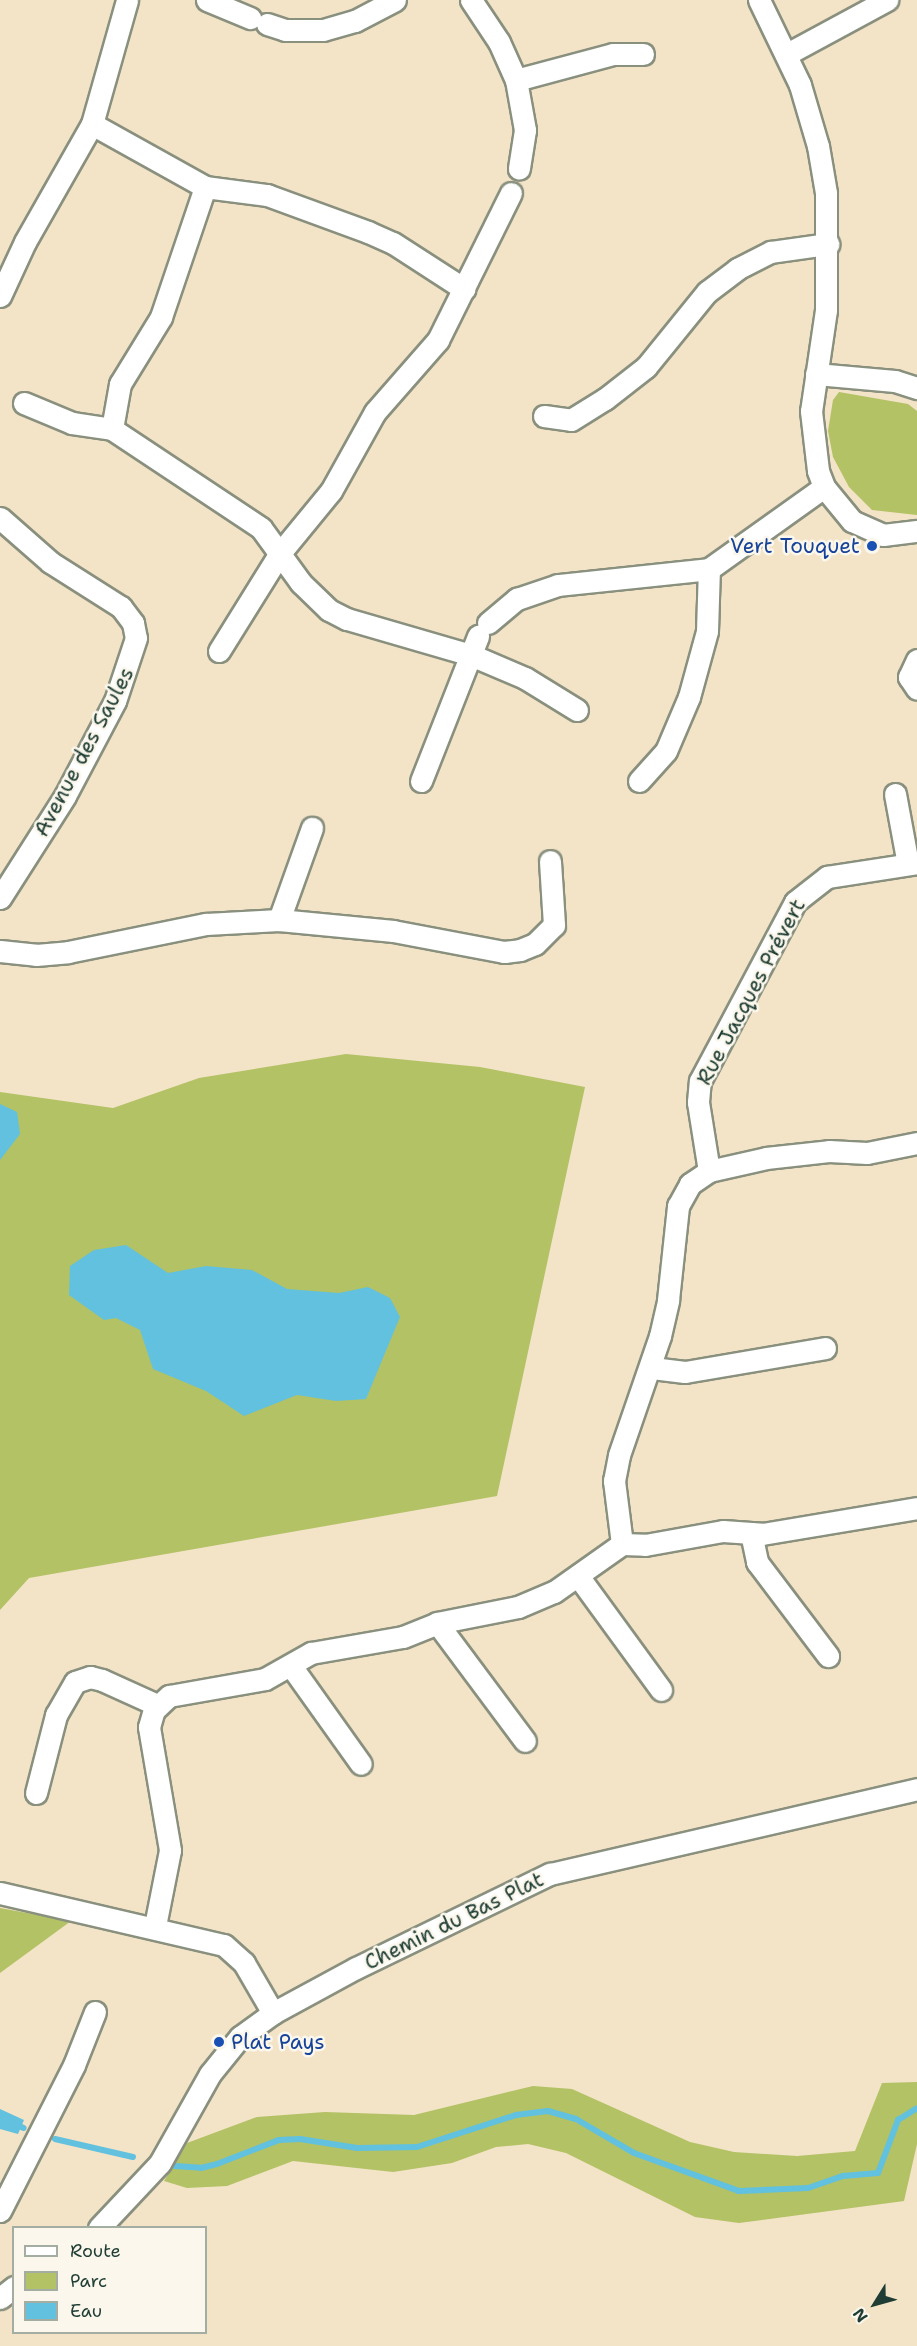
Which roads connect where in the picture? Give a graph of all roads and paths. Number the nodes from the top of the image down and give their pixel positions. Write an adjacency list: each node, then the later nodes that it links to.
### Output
1 (127, 0): 10 (street)
2 (207, 0): 3 (street)
3 (395, 0)
4 (471, 0): 9 (street)
5 (759, 0): 8 (street)
6 (887, 0): 8 (street)
7 (643, 54): 9 (street)
8 (787, 54): 14 (street)
9 (516, 80): 11 (street)
10 (92, 124): 12 (street); 16 (street)
11 (519, 169)
12 (205, 187): 15 (street); 21 (street)
13 (511, 193): 15 (street)
14 (828, 244): 17 (street); 20 (street)
15 (464, 289): 25 (street)
16 (0, 296)
17 (816, 374): 18 (street); 22 (street)
18 (917, 388)
19 (24, 403): 21 (street)
20 (544, 416)
21 (112, 429): 25 (street)
22 (824, 487): 24 (street); 26 (street)
23 (0, 518): 38 (street, Avenue des Saules)
24 (917, 531)
25 (280, 553): 27 (street); 28 (street)
26 (709, 569): 27 (street); 33 (street)
27 (479, 638): 31 (street); 32 (street)
28 (219, 651)
29 (917, 660): 30 (street)
30 (917, 689)
31 (577, 710)
32 (421, 781)
33 (639, 781)
34 (895, 794): 37 (street, Rue Jacques Prévert)
35 (312, 828): 39 (street)
36 (550, 861): 39 (street)
37 (912, 864): 42 (street, Rue Jacques Prévert)
38 (0, 898)
39 (279, 920): 40 (street)
40 (0, 951)
41 (917, 1143): 42 (street)
42 (709, 1171): 44 (street)
43 (825, 1348): 44 (street)
44 (652, 1368): 47 (street)
45 (917, 1508): 46 (street)
46 (751, 1533): 47 (street); 50 (street)
47 (621, 1544): 48 (street)
48 (578, 1576): 49 (street); 52 (street)
49 (437, 1623): 51 (street); 54 (street)
50 (828, 1656)
51 (291, 1666): 53 (street); 55 (street)
52 (661, 1690)
53 (158, 1705): 57 (street); 59 (street)
54 (525, 1741)
55 (361, 1764)
56 (917, 1789): 61 (street, Chemin du Bas Plat)
57 (36, 1793)
58 (0, 1893): 59 (street)
59 (155, 1926): 61 (street)
60 (95, 2012): 62 (street)
61 (273, 2013): 63 (street, Chemin du Bas Plat)
62 (0, 2211)
63 (101, 2226)
64 (12, 2289): 65 (street)
65 (0, 2298)

